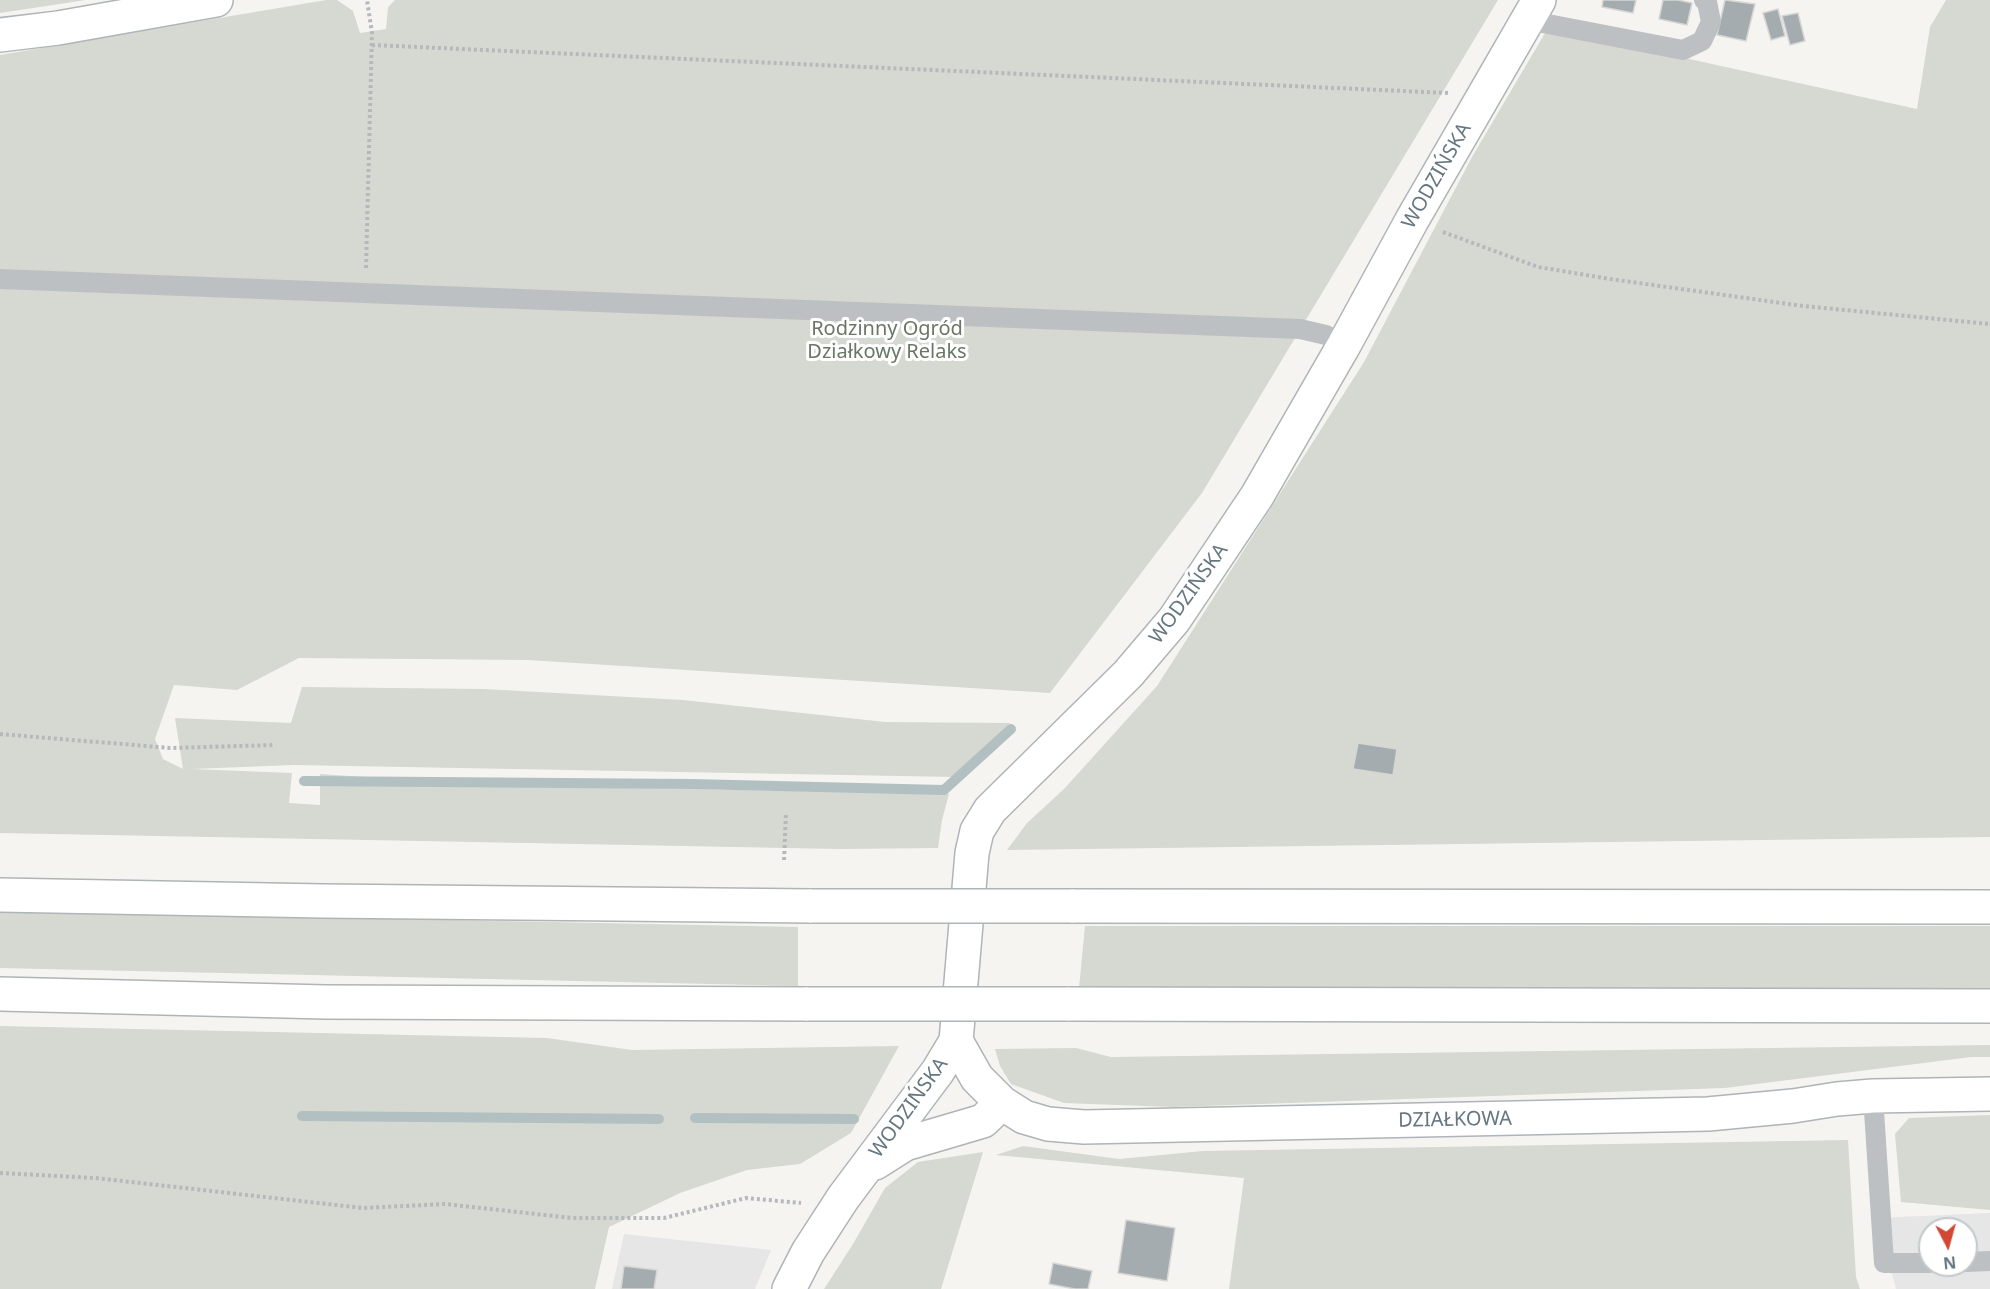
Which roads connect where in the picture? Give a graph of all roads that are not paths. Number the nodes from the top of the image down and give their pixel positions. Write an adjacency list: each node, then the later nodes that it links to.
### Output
1 (216, 0): 4 (main road)
2 (1704, 0): 3 (lane)
3 (1533, 10): 6 (main road, WODZIŃSKA)
4 (0, 35)
5 (0, 279): 6 (lane)
6 (1344, 345): 11 (main road, WODZIŃSKA)
7 (0, 895): 8 (main road, bridge)
8 (1990, 907)
9 (0, 994): 10 (main road, bridge)
10 (1990, 1006)
11 (956, 1041): 14 (main road, DZIAŁKOWA); 15 (main road, WODZIŃSKA)
12 (1990, 1094): 13 (main road, DZIAŁKOWA)
13 (1872, 1096): 14 (main road, DZIAŁKOWA); 16 (lane)
14 (1002, 1103): 15 (main road, WODZIŃSKA)
15 (864, 1170): 17 (main road, WODZIŃSKA)
16 (1918, 1263)
17 (789, 1289)

